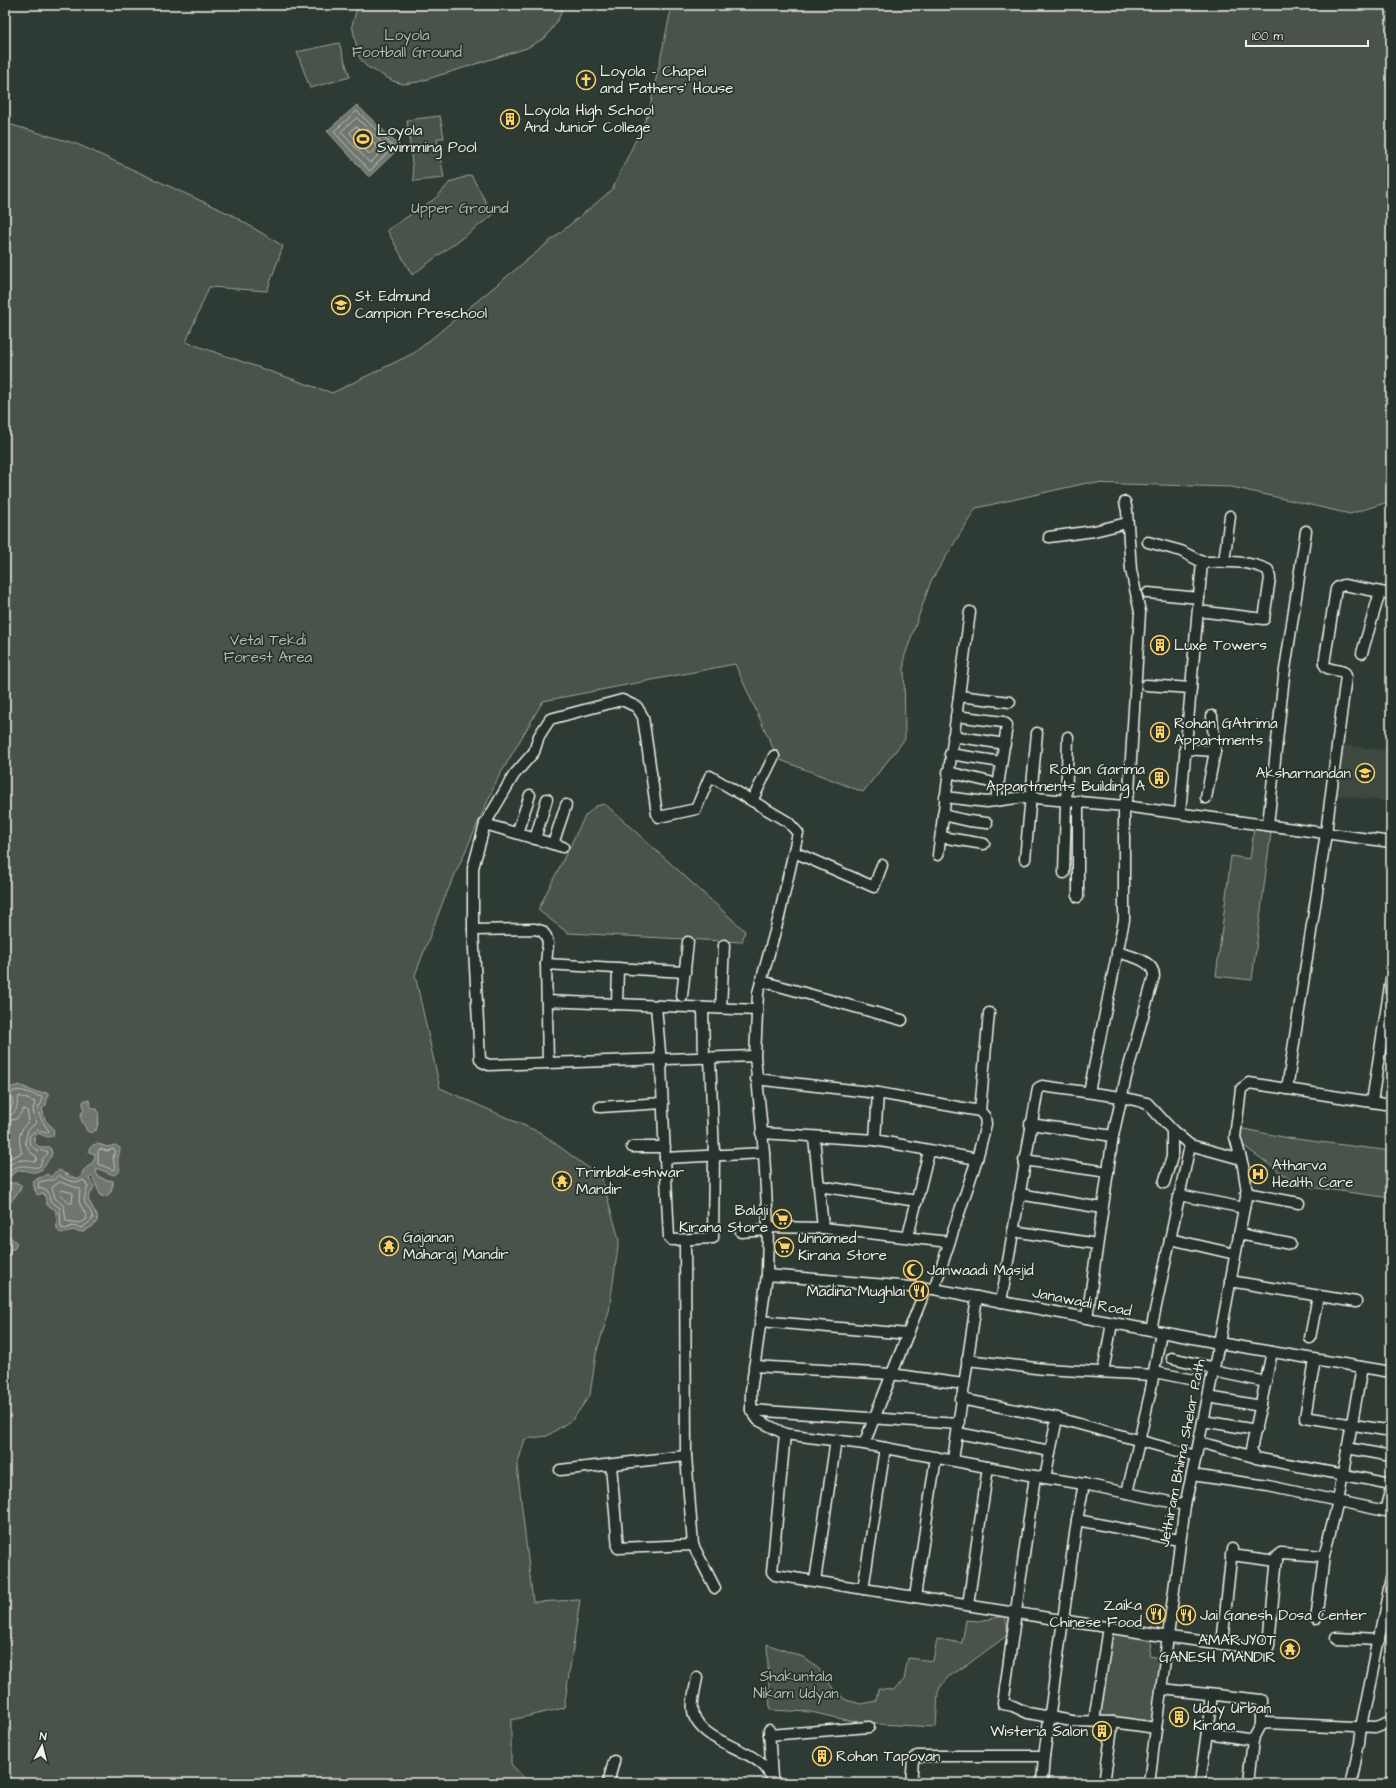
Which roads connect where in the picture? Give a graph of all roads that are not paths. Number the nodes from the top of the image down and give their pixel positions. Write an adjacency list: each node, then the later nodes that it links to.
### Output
1 (1125, 502): 3 (street)
2 (1230, 516): 8 (street)
3 (1128, 523): 5 (street); 43 (street)
4 (1306, 531): 48 (street)
5 (1049, 537)
6 (1148, 542): 7 (street)
7 (1202, 562): 8 (street); 12 (street)
8 (1224, 562): 14 (street)
9 (1380, 592): 11 (street); 15 (street); 50 (street)
10 (1148, 593): 12 (street)
11 (1391, 594)
12 (1199, 598): 14 (street)
13 (970, 612): 18 (street)
14 (1198, 612): 17 (street)
15 (1362, 653)
16 (1146, 685): 17 (street)
17 (1191, 688): 26 (street)
18 (958, 696): 19 (street); 20 (street)
19 (1010, 702)
20 (956, 716): 23 (street); 25 (street)
21 (1212, 716): 27 (street)
22 (1037, 733): 35 (street)
23 (953, 736): 25 (street); 28 (street)
24 (1068, 737): 40 (street)
25 (1005, 744): 38 (street)
26 (1186, 749): 27 (street); 44 (street)
27 (1215, 751): 36 (street)
28 (950, 754): 30 (street); 31 (street)
29 (774, 756): 39 (street)
30 (994, 762)
31 (948, 772): 32 (street); 34 (street)
32 (990, 782)
33 (530, 794): 49 (street)
34 (945, 797): 38 (street); 45 (street)
35 (1031, 798): 38 (street); 40 (street); 57 (street)
36 (1206, 798)
37 (547, 799): 52 (street)
38 (996, 800)
39 (752, 801): 47 (street); 55 (street)
40 (1066, 801): 41 (street); 59 (street)
41 (1078, 801): 43 (street); 60 (street)
42 (566, 805): 52 (street)
43 (1124, 806): 44 (street); 64 (street)
44 (1180, 813): 48 (street)
45 (943, 815): 46 (street); 51 (street)
46 (987, 823)
47 (485, 824): 49 (street); 61 (street)
48 (1268, 825): 50 (street)
49 (517, 833): 52 (street)
50 (1326, 833): 53 (street); 84 (street)
51 (941, 837): 54 (street); 56 (street)
52 (535, 838)
53 (1391, 842)
54 (984, 844)
55 (794, 852): 58 (street); 69 (street)
56 (938, 855)
57 (1025, 859)
58 (882, 865)
59 (1064, 873)
60 (1078, 897)
61 (473, 930): 65 (street); 82 (street)
62 (688, 942): 67 (street)
63 (724, 945): 75 (street)
64 (1117, 952): 85 (street); 87 (street)
65 (546, 964): 66 (street); 71 (street)
66 (618, 968): 67 (street); 72 (street)
67 (685, 972): 70 (street)
68 (1391, 979): 89 (street)
69 (762, 981): 76 (street); 78 (street)
70 (682, 996)
71 (547, 1001): 72 (street); 82 (street)
72 (617, 1004): 73 (street)
73 (656, 1006): 74 (street); 80 (street)
74 (703, 1008): 75 (street); 81 (street)
75 (721, 1008): 76 (street)
76 (757, 1010): 79 (street)
77 (989, 1013): 92 (street)
78 (902, 1020)
79 (755, 1056): 81 (street); 83 (street)
80 (661, 1058): 81 (street); 82 (street); 88 (street)
81 (707, 1058): 104 (street)
82 (548, 1063)
83 (756, 1079): 86 (street); 95 (street)
84 (1287, 1089): 89 (street, Jethiram Bhima Shelar Path); 106 (street, Jethiram Bhima Shelar Path)
85 (1089, 1092): 87 (street); 93 (street)
86 (878, 1093): 92 (street); 98 (street)
87 (1121, 1097): 94 (street); 96 (street)
88 (663, 1102): 91 (street); 102 (street)
89 (1372, 1102): 90 (street, Jethiram Bhima Shelar Path)
90 (1391, 1104)
91 (600, 1107)
92 (980, 1111): 105 (street)
93 (1030, 1124): 96 (street); 107 (street)
94 (1172, 1130): 99 (street); 109 (street)
95 (762, 1133): 97 (street); 103 (street)
96 (1113, 1136): 108 (street)
97 (814, 1137): 98 (street); 110 (street)
98 (875, 1140): 101 (street)
99 (1190, 1145): 106 (street); 113 (street)
100 (632, 1147): 102 (street)
101 (928, 1151): 105 (street); 114 (street)
102 (665, 1152): 104 (street); 125 (street)
103 (764, 1153): 104 (street); 119 (street)
104 (714, 1155): 125 (street)
105 (977, 1159): 126 (street)
106 (1241, 1159): 111 (street, Jethiram Bhima Shelar Path)
107 (1024, 1160): 108 (street); 112 (street)
108 (1108, 1172): 116 (street)
109 (1164, 1184)
110 (819, 1186): 114 (street); 118 (street)
111 (1246, 1193): 115 (street); 117 (street, Jethiram Bhima Shelar Path)
112 (1019, 1194): 116 (street); 120 (street)
113 (1179, 1195): 117 (street); 124 (street)
114 (916, 1201): 123 (street)
115 (1299, 1203)
116 (1102, 1208): 127 (street)
117 (1244, 1208): 122 (street, Jethiram Bhima Shelar Path)
118 (823, 1228): 119 (street); 123 (street)
119 (768, 1229): 121 (street); 130 (street)
120 (1013, 1231): 127 (street); 135 (street)
121 (741, 1232)
122 (1239, 1234): 128 (street); 129 (street, Jethiram Bhima Shelar Path)
123 (908, 1236): 126 (street)
124 (1170, 1239): 129 (street); 140 (street)
125 (685, 1240): 177 (street)
126 (949, 1242): 132 (street)
127 (1097, 1244): 137 (street)
128 (1290, 1244)
129 (1235, 1254): 131 (street, Jethiram Bhima Shelar Path)
130 (766, 1275): 132 (street, Janawadi Road); 138 (street)
131 (1230, 1280): 133 (street); 143 (street, Jethiram Bhima Shelar Path)
132 (930, 1288): 134 (street, Janawadi Road); 141 (street)
133 (1318, 1296): 136 (street); 142 (street)
134 (977, 1297): 135 (street, Janawadi Road); 146 (street)
135 (1001, 1302): 137 (street, Janawadi Road)
136 (1356, 1302)
137 (1087, 1318): 139 (street, Janawadi Road)
138 (760, 1321): 141 (street); 148 (street)
139 (1112, 1323): 140 (street, Janawadi Road); 151 (street)
140 (1156, 1331): 143 (street, Janawadi Road); 153 (street)
141 (908, 1334): 154 (street)
142 (1310, 1338)
143 (1219, 1343): 144 (street, Janawadi Road); 150 (street, Jethiram Bhima Shelar Path)
144 (1272, 1352): 147 (street, Janawadi Road); 156 (street)
145 (1172, 1358): 150 (street)
146 (967, 1360): 151 (street); 157 (street)
147 (1315, 1360): 149 (street, Janawadi Road); 165 (street)
148 (754, 1366): 154 (street); 161 (street)
149 (1362, 1368): 152 (street, Janawadi Road); 165 (street)
150 (1213, 1371): 156 (street); 158 (street, Jethiram Bhima Shelar Path)
151 (1103, 1372): 153 (street)
152 (1391, 1372)
153 (1154, 1373): 155 (street); 171 (street)
154 (891, 1374): 157 (street); 162 (street)
155 (1194, 1380)
156 (1266, 1382): 160 (street)
157 (963, 1384): 159 (street)
158 (1208, 1397): 160 (street); 164 (street, Jethiram Bhima Shelar Path)
159 (961, 1399): 163 (street); 166 (street)
160 (1260, 1406): 167 (street)
161 (751, 1410): 162 (street); 169 (street)
162 (874, 1418): 166 (street); 173 (street)
163 (1057, 1418): 171 (street); 176 (street)
164 (1203, 1421): 167 (street); 172 (street, Jethiram Bhima Shelar Path)
165 (1352, 1425): 168 (street); 175 (street)
166 (958, 1428): 176 (street); 182 (street)
167 (1256, 1430): 181 (street)
168 (1391, 1431)
169 (785, 1434): 170 (street); 202 (street)
170 (836, 1440): 173 (street); 202 (street)
171 (1139, 1441): 178 (street); 193 (street)
172 (1199, 1442): 178 (street, Jethiram Bhima Shelar Path); 181 (street)
173 (864, 1444): 174 (street)
174 (885, 1448): 180 (street); 204 (street)
175 (1347, 1448): 179 (street); 186 (street)
176 (1050, 1451): 189 (street)
177 (686, 1456): 183 (street); 198 (street)
178 (1196, 1456): 187 (street, Jethiram Bhima Shelar Path)
179 (1391, 1456)
180 (936, 1457): 182 (street); 205 (street)
181 (1254, 1457): 186 (street)
182 (953, 1460): 184 (street)
183 (611, 1465): 185 (street); 198 (street)
184 (988, 1467): 188 (street); 206 (street)
185 (560, 1470)
186 (1343, 1474): 191 (street); 194 (street)
187 (1192, 1475): 194 (street); 195 (street, Jethiram Bhima Shelar Path)
188 (1035, 1476): 189 (street); 208 (street)
189 (1045, 1478): 190 (street)
190 (1084, 1484): 193 (street); 196 (street)
191 (1391, 1484)
192 (1391, 1488): 194 (street)
193 (1127, 1493): 195 (street)
194 (1338, 1501): 199 (street)
195 (1185, 1505): 197 (street, Jethiram Bhima Shelar Path)
196 (1077, 1520): 197 (street); 209 (street)
197 (1179, 1540): 212 (street, Jethiram Bhima Shelar Path)
198 (693, 1545): 203 (street)
199 (1324, 1556): 200 (street); 210 (street)
200 (1277, 1561): 215 (street); 215 (street)
201 (1391, 1579): 207 (street)
202 (815, 1581): 204 (street)
203 (715, 1588)
204 (863, 1588): 205 (street)
205 (916, 1597): 206 (street)
206 (968, 1605): 208 (street)
207 (1388, 1609): 214 (street)
208 (1016, 1613): 209 (street); 219 (street)
209 (1064, 1620): 211 (street); 219 (street)
210 (1316, 1620)
211 (1108, 1627): 212 (street); 220 (street)
212 (1169, 1637): 215 (street); 217 (street, Jethiram Bhima Shelar Path)
213 (1336, 1638): 214 (street)
214 (1379, 1640): 225 (street)
215 (1222, 1644)
216 (697, 1678): 231 (street)
217 (1162, 1689): 218 (street); 226 (street, Jethiram Bhima Shelar Path)
218 (1212, 1695): 223 (street); 227 (street)
219 (1050, 1717): 220 (street); 229 (street)
220 (1094, 1722): 221 (street)
221 (1114, 1722): 226 (street); 235 (street)
222 (1391, 1722): 225 (street)
223 (1261, 1725): 225 (street); 228 (street)
224 (869, 1727): 231 (street)
225 (1362, 1727): 239 (street)
226 (1156, 1728): 236 (street, Jethiram Bhima Shelar Path)
227 (1207, 1733): 228 (street); 237 (street)
228 (1253, 1740): 238 (street)
229 (1044, 1756): 233 (street); 234 (street)
230 (614, 1761): 232 (street)
231 (772, 1780)
232 (608, 1783)
233 (911, 1783)
234 (1042, 1783)
235 (1104, 1783)
236 (1149, 1783)
237 (1200, 1783)
238 (1248, 1783)
239 (1350, 1783)

